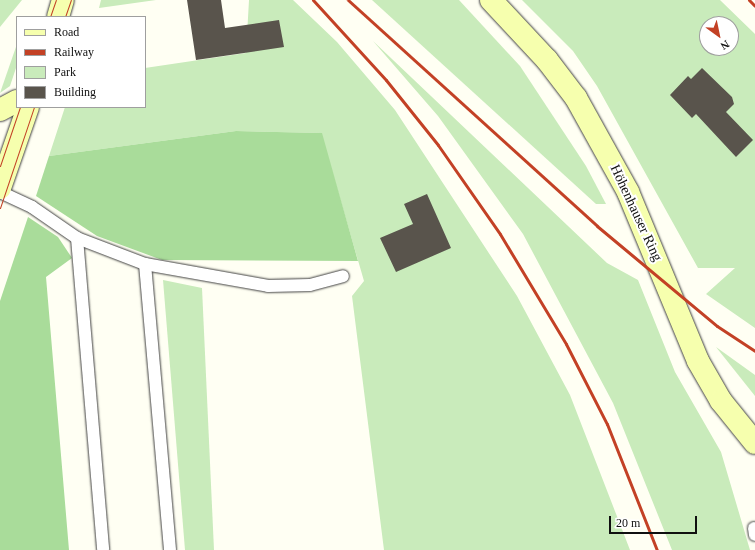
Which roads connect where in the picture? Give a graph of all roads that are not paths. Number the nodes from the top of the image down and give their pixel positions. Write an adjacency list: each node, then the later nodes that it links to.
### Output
1 (64, 0): 3 (street)
2 (491, 0): 12 (street, Höhenhauser Ring)
3 (58, 16)
4 (16, 102): 6 (street)
5 (28, 108): 7 (street)
6 (0, 110)
7 (0, 188)
8 (0, 192): 9 (lane)
9 (77, 238): 10 (lane); 13 (lane)
10 (145, 264): 11 (lane); 14 (lane)
11 (343, 276)
12 (755, 442)
13 (103, 550)
14 (170, 550)

